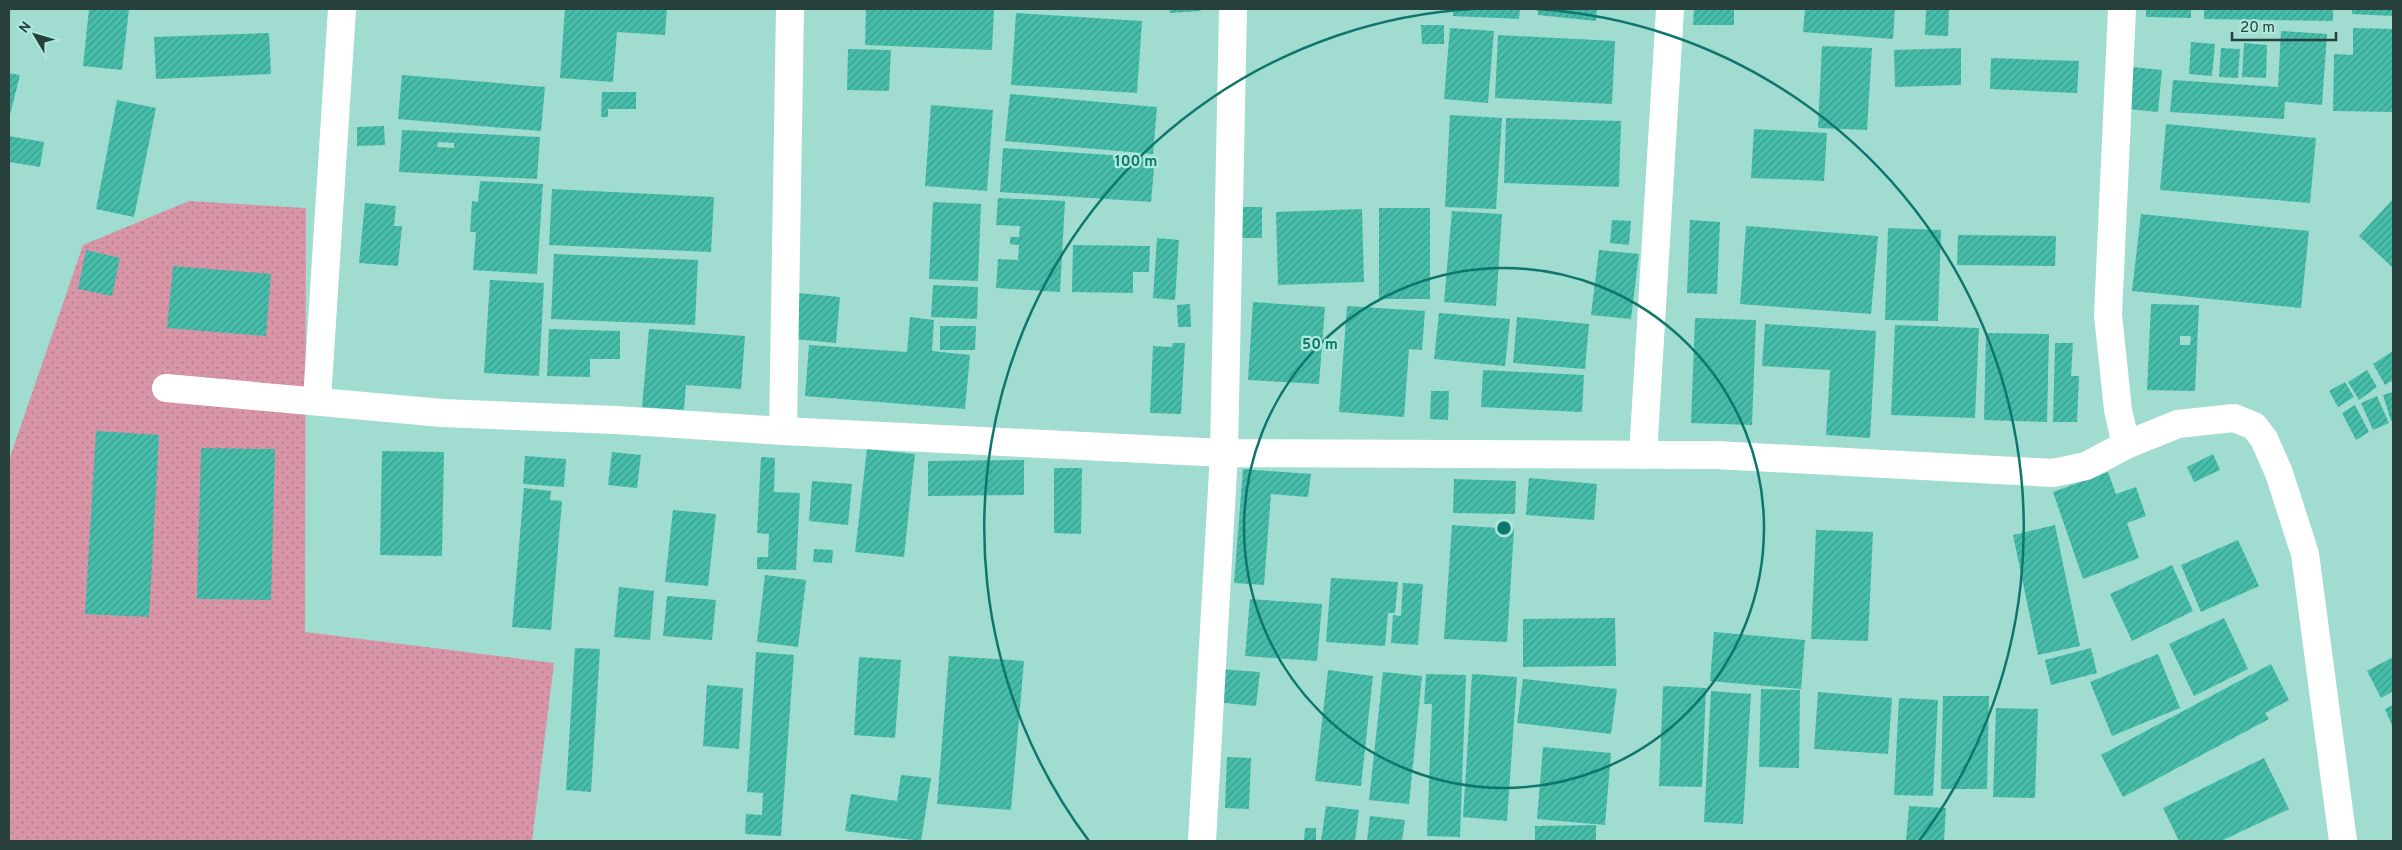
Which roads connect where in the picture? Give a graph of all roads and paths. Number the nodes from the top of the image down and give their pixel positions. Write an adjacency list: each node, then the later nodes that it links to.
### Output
1 (342, 9): 7 (street)
2 (790, 9): 8 (street)
3 (1233, 9): 10 (street)
4 (1670, 9): 11 (street)
5 (2122, 9): 9 (street)
6 (166, 388): 7 (street)
7 (316, 400): 8 (street)
8 (783, 431): 10 (street)
9 (2126, 445): 11 (street); 13 (street)
10 (1224, 453): 11 (street); 12 (street)
11 (1643, 455)
12 (1202, 841)
13 (2343, 841)

